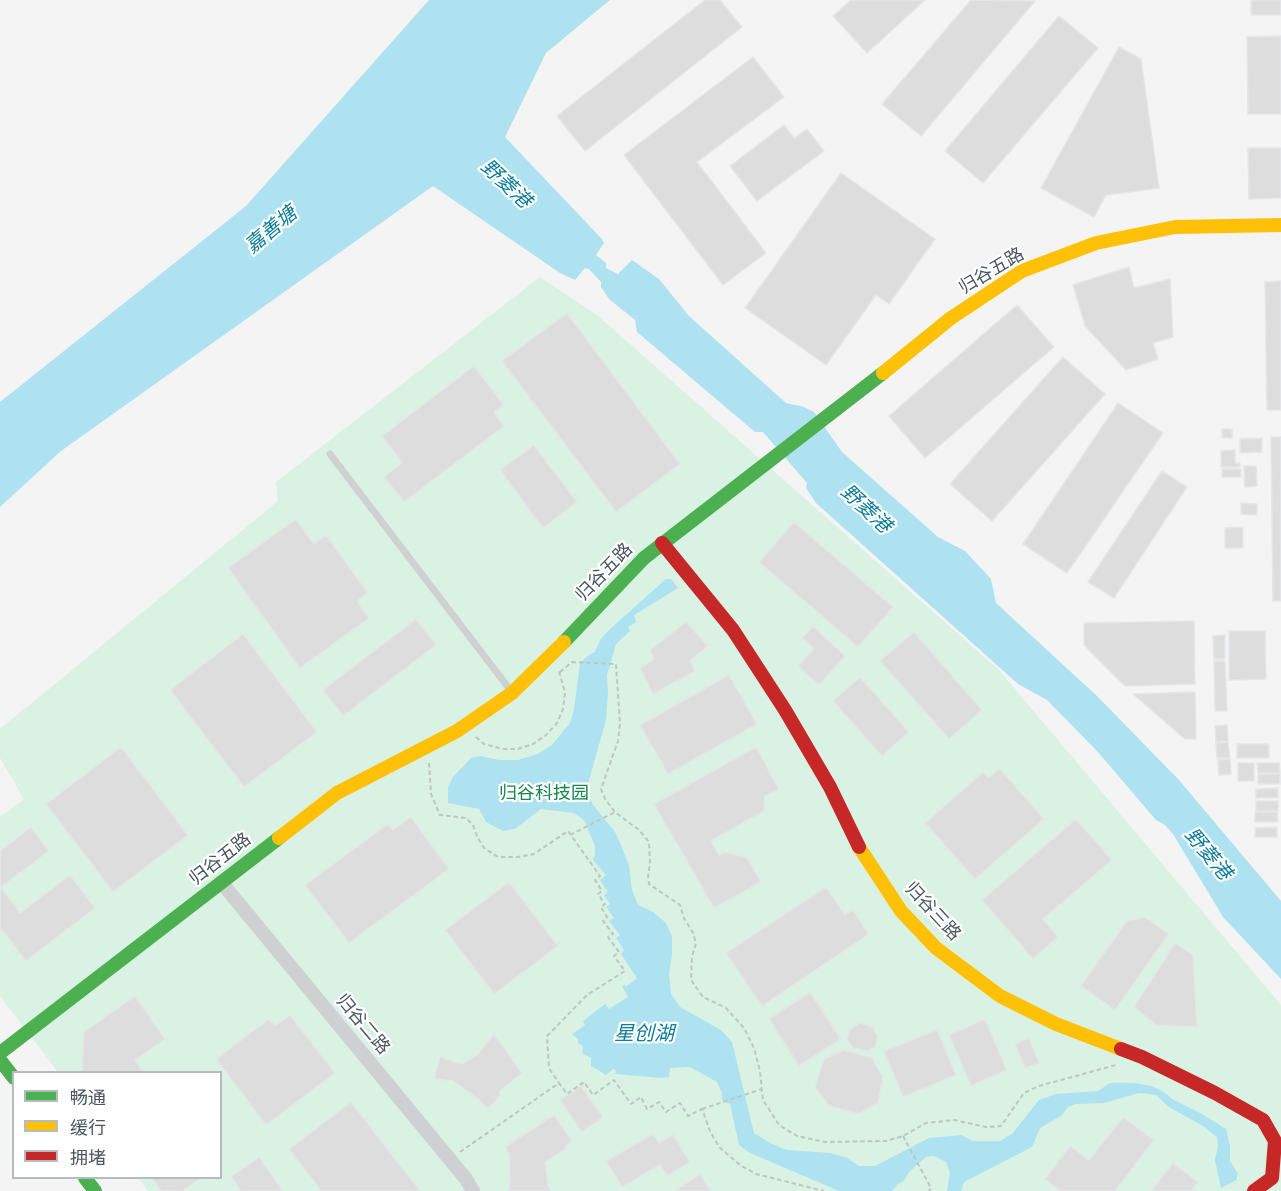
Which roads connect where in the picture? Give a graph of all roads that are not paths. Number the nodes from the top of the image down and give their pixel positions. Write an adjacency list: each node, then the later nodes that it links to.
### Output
1 (1281, 225): 3 (street, 归谷五路)
2 (330, 454): 4 (lane)
3 (663, 543): 4 (street, 归谷五路); 12 (street, 归谷三路)
4 (512, 693): 5 (street, 归谷五路)
5 (221, 882): 6 (street, 归谷五路); 11 (street, 归谷二路)
6 (0, 1053)
7 (0, 1060): 8 (street)
8 (12, 1075)
9 (86, 1179): 10 (street)
10 (95, 1191)
11 (473, 1191)
12 (1254, 1191)

